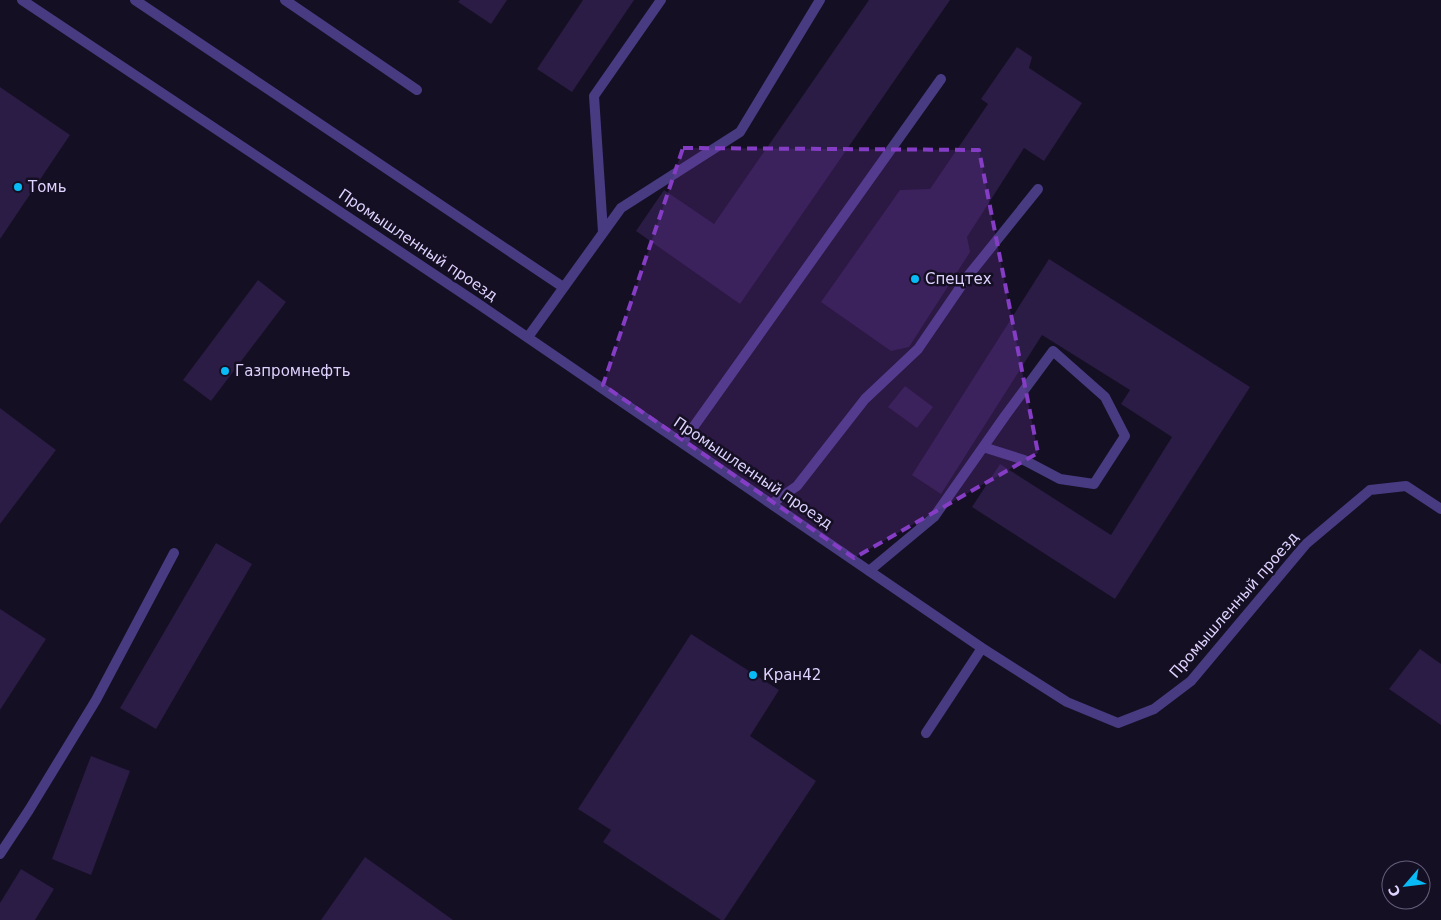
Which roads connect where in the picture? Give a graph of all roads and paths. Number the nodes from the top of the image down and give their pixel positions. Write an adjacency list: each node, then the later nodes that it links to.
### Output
1 (22, 0): 11 (lane, Промышленный проезд)
2 (135, 0): 10 (lane)
3 (285, 0): 7 (lane)
4 (661, 0): 9 (lane)
5 (820, 0): 9 (lane)
6 (941, 79): 12 (lane)
7 (418, 90)
8 (1038, 189): 14 (lane)
9 (603, 232): 10 (lane)
10 (564, 287): 11 (lane)
11 (528, 337): 12 (lane, Промышленный проезд)
12 (682, 443): 14 (lane, Промышленный проезд)
13 (983, 447): 13 (lane); 17 (lane)
14 (771, 504): 17 (lane, Промышленный проезд)
15 (1441, 509): 18 (lane, Промышленный проезд)
16 (174, 553): 20 (lane)
17 (869, 571): 18 (lane, Промышленный проезд)
18 (982, 648): 19 (lane)
19 (926, 732)
20 (0, 854)

